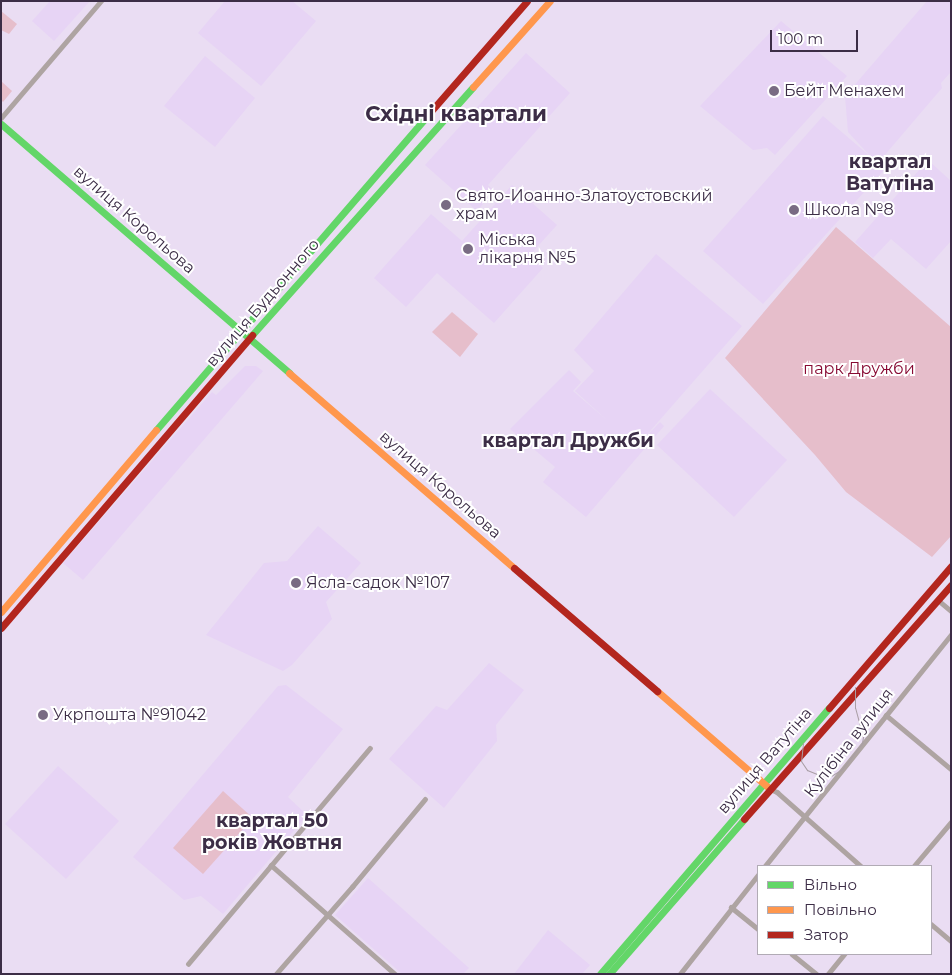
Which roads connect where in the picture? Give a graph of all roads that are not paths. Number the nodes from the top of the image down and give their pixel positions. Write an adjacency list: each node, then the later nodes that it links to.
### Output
1 (101, 1): 4 (street)
2 (527, 1): 6 (main road, вулиця Будьонного)
3 (550, 1): 7 (main road, вулиця Будьонного)
4 (1, 118)
5 (1, 124): 6 (main road, вулиця Корольова)
6 (240, 331): 7 (main road, вулиця Корольова); 12 (main road, вулиця Будьонного)
7 (250, 339): 13 (main road, вулиця Будьонного); 18 (main road, вулиця Корольова)
8 (951, 566): 18 (main road, вулиця Ватутіна)
9 (951, 585): 10 (main road, вулиця Ватутіна)
10 (938, 600): 11 (street); 18 (main road, вулиця Ватутіна)
11 (951, 611)
12 (1, 612)
13 (1, 628)
14 (951, 635): 15 (street, Кулібіна вулиця)
15 (886, 716): 17 (street); 20 (street, Кулібіна вулиця)
16 (370, 748): 22 (street)
17 (951, 769)
18 (766, 786): 20 (street, вулиця Корольова); 36 (main road, вулиця Ватутіна)
19 (425, 799): 28 (street)
20 (806, 817): 23 (street, Кулібіна вулиця); 24 (street, вулиця Корольова)
21 (951, 822): 25 (street)
22 (271, 865): 28 (street); 34 (street)
23 (766, 865)
24 (860, 865)
25 (915, 865)
26 (757, 876): 27 (street)
27 (731, 907): 30 (street); 38 (street)
28 (327, 914): 35 (street); 37 (street)
29 (932, 925): 31 (street)
30 (757, 927)
31 (951, 941)
32 (793, 955): 39 (street)
33 (843, 955): 40 (street)
34 (188, 964)
35 (278, 973)
36 (605, 973)
37 (395, 974)
38 (680, 974)
39 (817, 974)
40 (828, 974)

